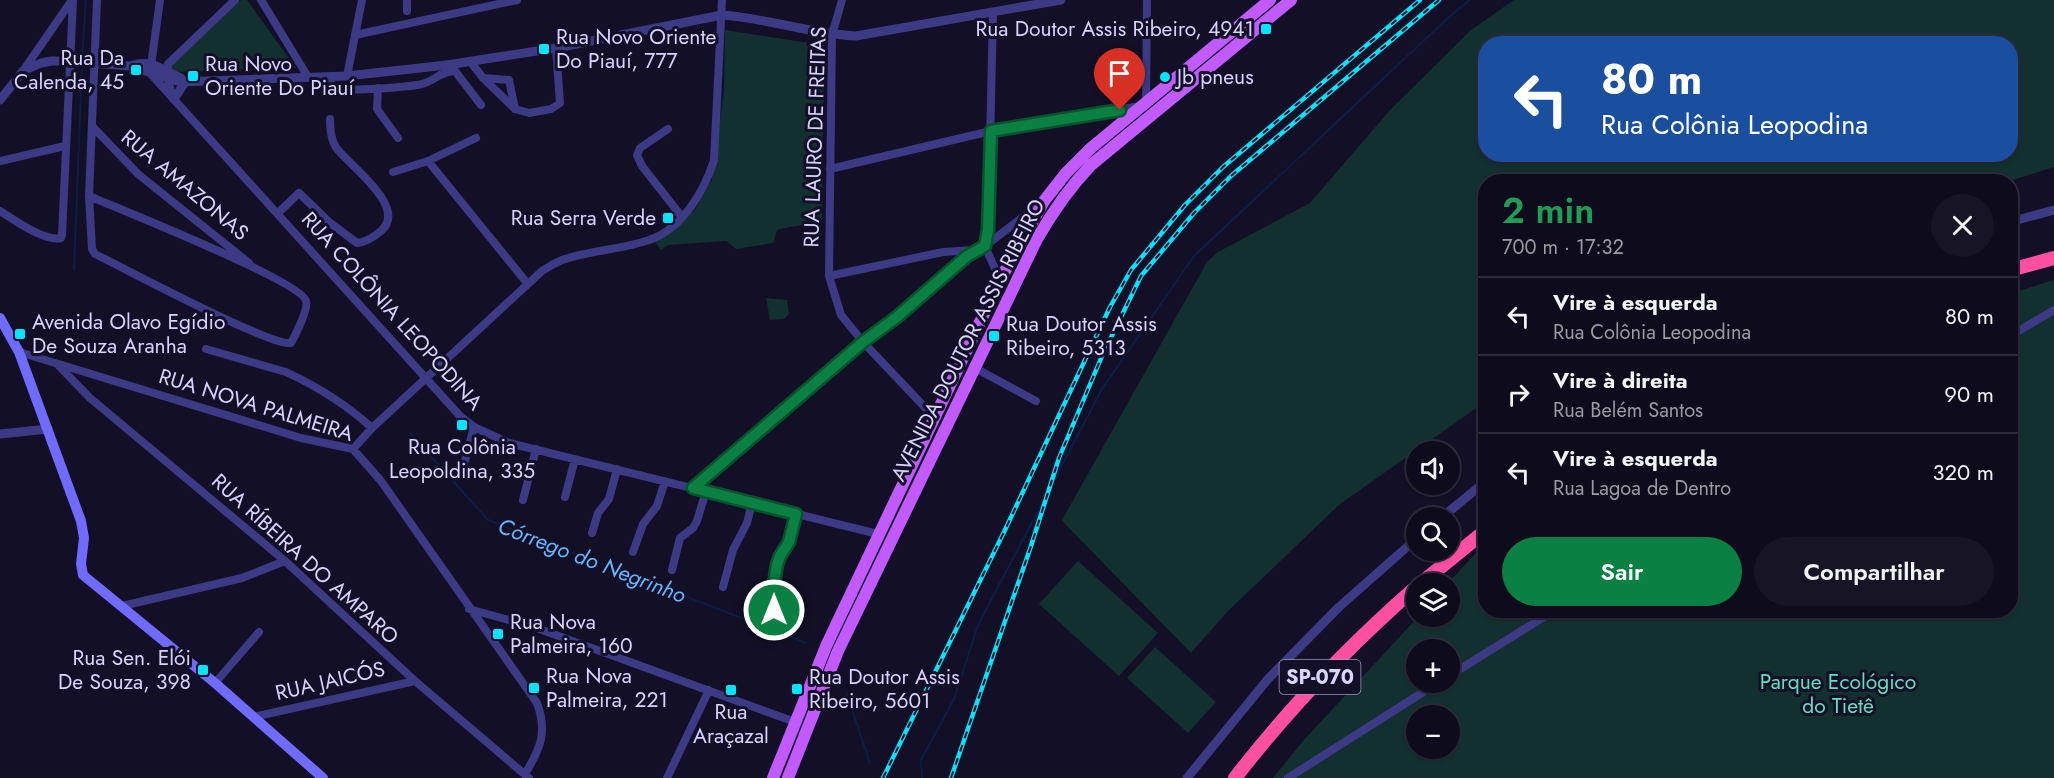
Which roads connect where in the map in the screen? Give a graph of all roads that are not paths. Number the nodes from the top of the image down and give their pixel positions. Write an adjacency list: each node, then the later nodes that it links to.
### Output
1 (72, 0): 22 (street); 26 (street)
2 (97, 0): 24 (street)
3 (160, 0): 25 (street)
4 (235, 0): 27 (street)
5 (261, 0): 29 (street)
6 (362, 0): 19 (street)
7 (408, 0): 16 (street)
8 (516, 0): 15 (street)
9 (722, 0): 18 (street)
10 (842, 0): 20 (street, RUA LAURO DE FREITAS)
11 (1061, 0): 17 (street)
12 (1147, 0): 37 (street)
13 (1270, 0): 37 (main road, AVENIDA DOUTOR ASSIS RIBEIRO)
14 (1291, 0): 72 (main road, AVENIDA DOUTOR ASSIS RIBEIRO)
15 (481, 4): 19 (street)
16 (407, 11)
17 (993, 13): 20 (street); 42 (street)
18 (722, 15): 20 (street); 21 (street); 55 (street)
19 (355, 35): 28 (street)
20 (832, 35): 48 (street, RUA LAURO DE FREITAS)
21 (556, 48): 23 (street); 38 (street)
22 (71, 61): 24 (street); 26 (street); 45 (street)
23 (470, 61): 28 (street); 31 (street)
24 (91, 62): 25 (street); 40 (street)
25 (150, 68): 27 (street); 34 (street, RUA COLÔNIA LEOPODINA)
26 (23, 71): 35 (street)
27 (167, 75): 32 (street); 34 (street, RUA COLÔNIA LEOPODINA)
28 (347, 76): 30 (street)
29 (308, 77): 30 (street); 32 (street)
30 (328, 77): 33 (street)
31 (483, 78): 38 (street); 38 (street)
32 (189, 81): 34 (street)
33 (378, 88): 36 (street); 43 (street)
34 (173, 98): 54 (street, RUA COLÔNIA LEOPODINA)
35 (0, 99)
36 (481, 105)
37 (1144, 105): 42 (street); 51 (main road, AVENIDA DOUTOR ASSIS RIBEIRO)
38 (515, 109)
39 (330, 119): 54 (street)
40 (92, 126): 50 (street); 61 (street, RUA AMAZONAS)
41 (668, 129): 55 (street)
42 (991, 131): 48 (street); 57 (street)
43 (398, 138)
44 (476, 138): 47 (street)
45 (65, 146): 46 (street); 53 (street)
46 (0, 161)
47 (428, 161): 49 (street); 64 (street)
48 (830, 169): 62 (street, RUA LAURO DE FREITAS)
49 (393, 172)
50 (89, 196): 61 (street); 61 (street)
51 (1044, 201): 57 (street); 63 (main road, AVENIDA DOUTOR ASSIS RIBEIRO)
52 (2054, 210): 56 (street)
53 (0, 211)
54 (278, 213): 73 (street, RUA COLÔNIA LEOPODINA)
55 (682, 217): 64 (street)
56 (2018, 220)
57 (985, 246): 58 (street); 63 (street)
58 (977, 250): 62 (street); 68 (street)
59 (2054, 258): 60 (highway)
60 (2018, 268)
61 (258, 269)
62 (829, 276): 68 (street, RUA LAURO DE FREITAS)
63 (1000, 280): 75 (main road, AVENIDA DOUTOR ASSIS RIBEIRO)
64 (527, 283): 73 (street)
65 (2054, 310): 67 (street)
66 (0, 318): 70 (main road)
67 (2018, 331)
68 (863, 342): 75 (street, RUA LAURO DE FREITAS); 86 (street)
69 (206, 349): 77 (street)
70 (19, 352): 71 (street, RUA NOVA PALMEIRA); 78 (main road)
71 (58, 366): 80 (street, RUA NOVA PALMEIRA); 99 (street, RUA RÍBEIRA DO AMPARO)
72 (975, 368): 74 (street); 120 (main road, AVENIDA DOUTOR ASSIS RIBEIRO)
73 (426, 377): 76 (street, RUA COLÔNIA LEOPODINA); 77 (street)
74 (1036, 401)
75 (934, 417): 95 (main road, AVENIDA DOUTOR ASSIS RIBEIRO)
76 (474, 427): 81 (street, RUA COLÔNIA LEOPODINA); 83 (street)
77 (372, 428): 80 (street)
78 (48, 429): 79 (street); 104 (main road)
79 (0, 434)
80 (353, 449): 105 (street, RUA NOVA PALMEIRA)
81 (536, 449): 82 (street, RUA COLÔNIA LEOPODINA); 90 (street)
82 (574, 459): 84 (street, RUA COLÔNIA LEOPODINA); 89 (street)
83 (463, 468)
84 (617, 469): 85 (street, RUA COLÔNIA LEOPODINA); 94 (street)
85 (665, 481): 86 (street, RUA COLÔNIA LEOPODINA); 98 (street)
86 (693, 488): 88 (street, RUA COLÔNIA LEOPODINA)
87 (1478, 488): 92 (street)
88 (706, 492): 91 (street, RUA COLÔNIA LEOPODINA); 100 (street)
89 (565, 497)
90 (522, 501)
91 (752, 503): 93 (street, RUA COLÔNIA LEOPODINA); 102 (street)
92 (1454, 507)
93 (796, 514): 95 (street, RUA COLÔNIA LEOPODINA); 106 (street)
94 (592, 533)
95 (878, 534): 115 (main road, AVENIDA DOUTOR ASSIS RIBEIRO)
96 (1478, 537): 101 (highway)
97 (1406, 548): 121 (street)
98 (633, 552)
99 (285, 561): 104 (street); 110 (street, RUA RÍBEIRA DO AMPARO)
100 (672, 570)
101 (1433, 573)
102 (723, 587)
103 (1406, 596): 122 (highway, SP-070)
104 (122, 606): 111 (main road)
105 (469, 609): 112 (street); 116 (street, RUA NOVA PALMEIRA)
106 (774, 610)
107 (1542, 618): 109 (street)
108 (259, 632): 111 (street)
109 (1460, 669)
110 (415, 681): 114 (street, RUA JAICÓS); 116 (street, RUA RÍBEIRA DO AMPARO)
111 (214, 683): 114 (main road)
112 (709, 690): 115 (street); 118 (street)
113 (1422, 693): 123 (street)
114 (253, 717): 117 (main road)
115 (795, 722): 119 (main road, AVENIDA DOUTOR ASSIS RIBEIRO)
116 (527, 776)
117 (323, 778)
118 (667, 778)
119 (772, 778)
120 (788, 778)
121 (1187, 778)
122 (1235, 778)
123 (1288, 778)

